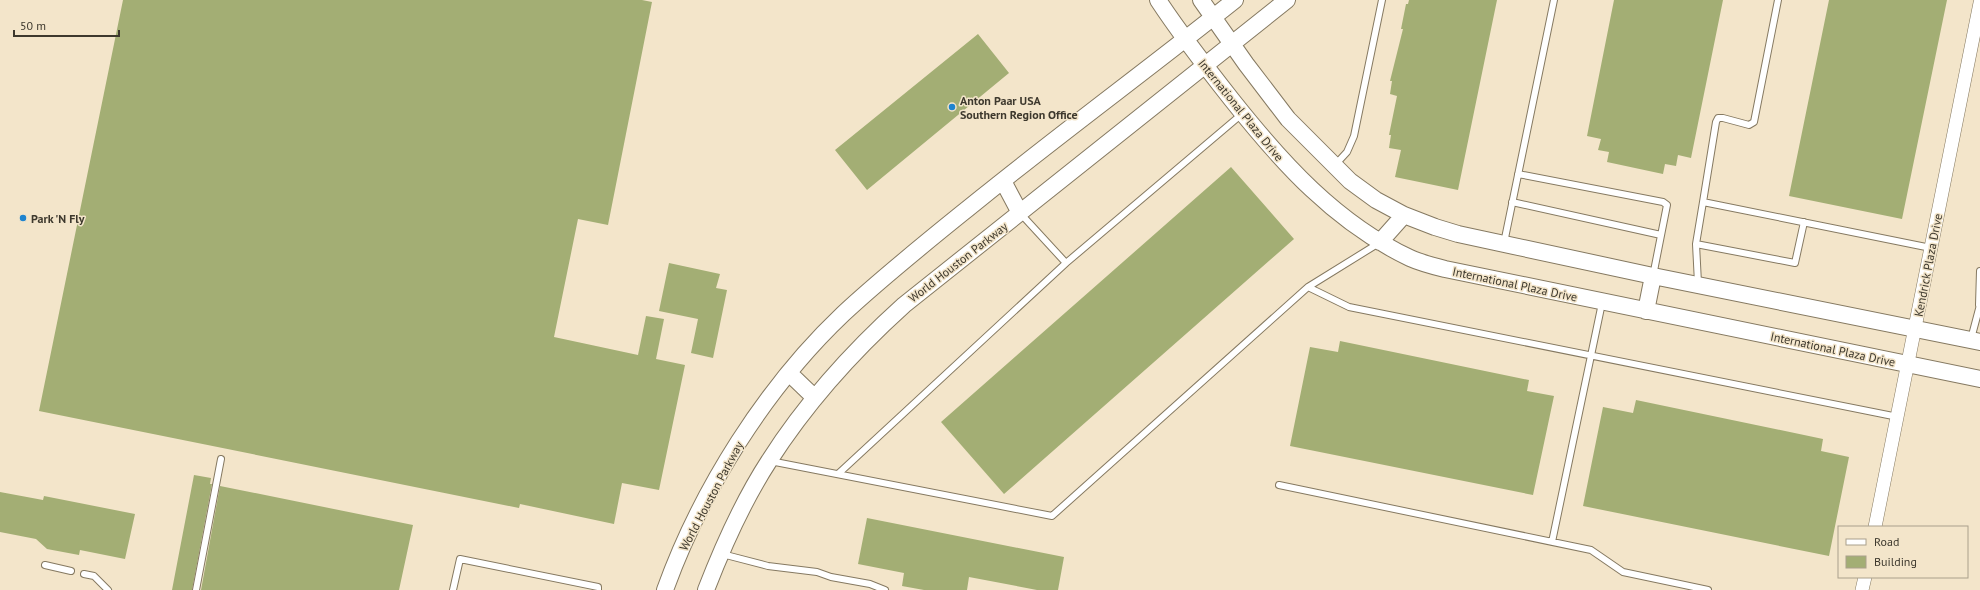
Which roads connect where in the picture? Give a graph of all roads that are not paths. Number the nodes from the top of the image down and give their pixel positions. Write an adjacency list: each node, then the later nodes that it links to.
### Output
1 (1158, 0): 10 (street, International Plaza Drive)
2 (1201, 0): 9 (street)
3 (1235, 0): 9 (street, World Houston Parkway)
4 (1287, 0): 11 (street, World Houston Parkway)
5 (1382, 0): 14 (lane)
6 (1554, 0): 15 (lane)
7 (1778, 0): 18 (lane)
8 (1980, 3): 26 (street, Kendrick Plaza Drive)
9 (1214, 17): 10 (street, World Houston Parkway); 11 (street)
10 (1184, 40): 12 (street, International Plaza Drive); 16 (street, World Houston Parkway)
11 (1233, 45): 12 (street, World Houston Parkway); 14 (street)
12 (1205, 67): 13 (street, International Plaza Drive); 19 (street, World Houston Parkway)
13 (1242, 114): 23 (street, International Plaza Drive); 27 (lane)
14 (1334, 166): 20 (street)
15 (1518, 174): 17 (lane); 22 (lane)
16 (1003, 181): 19 (street); 39 (street, World Houston Parkway)
17 (1512, 202): 22 (lane); 24 (lane)
18 (1703, 202): 21 (lane); 25 (lane)
19 (1020, 212): 27 (lane); 41 (street, World Houston Parkway)
20 (1404, 215): 23 (street); 24 (street)
21 (1804, 222): 25 (lane); 26 (lane)
22 (1661, 235): 29 (lane)
23 (1380, 242): 31 (lane); 32 (street, International Plaza Drive)
24 (1504, 244): 29 (street)
25 (1696, 244): 30 (lane)
26 (1931, 248): 35 (street, Kendrick Plaza Drive)
27 (1066, 263): 45 (lane)
28 (1980, 271): 33 (lane)
29 (1653, 276): 30 (street); 34 (street)
30 (1699, 285): 35 (street)
31 (1308, 287): 37 (lane); 45 (lane)
32 (1602, 302): 34 (street, International Plaza Drive); 37 (lane)
33 (1979, 305): 36 (lane)
34 (1646, 311): 38 (street, International Plaza Drive)
35 (1916, 330): 36 (street); 38 (street, Kendrick Plaza Drive)
36 (1975, 341)
37 (1591, 355): 42 (lane); 48 (lane)
38 (1908, 365): 40 (street, International Plaza Drive); 42 (street, Kendrick Plaza Drive)
39 (789, 373): 41 (street); 58 (street, World Houston Parkway)
40 (1980, 379)
41 (814, 398): 44 (street, World Houston Parkway)
42 (1898, 417): 47 (street, Kendrick Plaza Drive)
43 (221, 459): 56 (lane)
44 (769, 461): 45 (lane); 49 (street, World Houston Parkway)
45 (838, 474)
46 (1279, 485): 48 (lane)
47 (1875, 526)
48 (1552, 542): 61 (lane)
49 (720, 554): 59 (street, World Houston Parkway); 60 (lane)
50 (46, 565): 51 (lane)
51 (71, 571)
52 (84, 574): 55 (lane)
53 (1865, 578): 62 (street)
54 (598, 589): 57 (lane)
55 (108, 590)
56 (196, 590)
57 (453, 590)
58 (666, 590)
59 (706, 590)
60 (885, 590)
61 (1708, 590)
62 (1862, 590)

